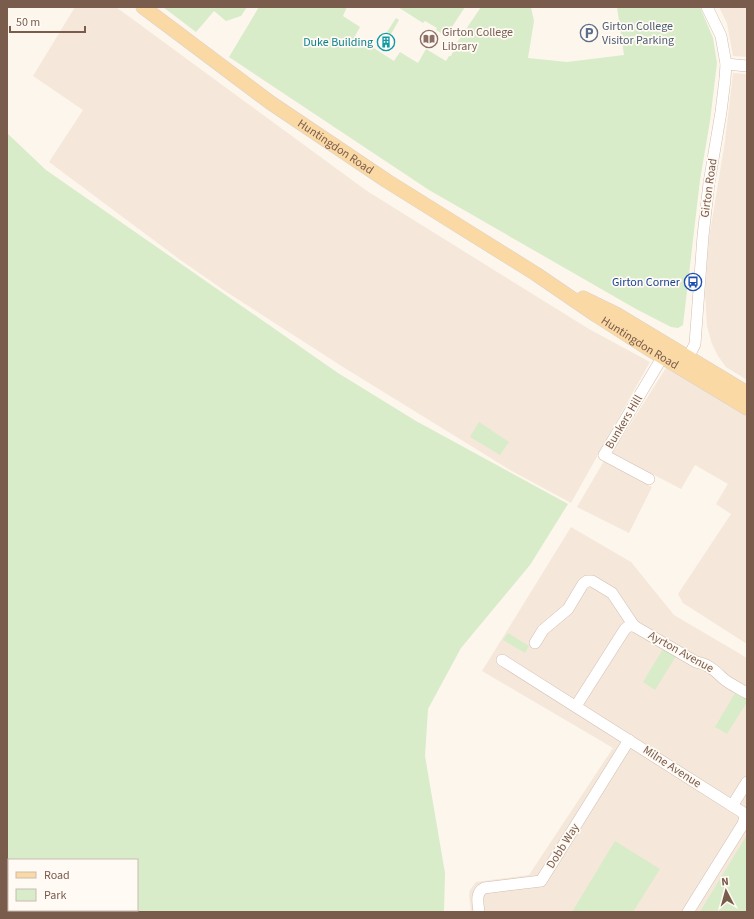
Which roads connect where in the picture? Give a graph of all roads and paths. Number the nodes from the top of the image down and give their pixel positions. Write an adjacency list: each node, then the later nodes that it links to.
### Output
1 (143, 7): 5 (main road, Huntingdon Road)
2 (707, 7): 3 (street, Girton Road)
3 (726, 64): 4 (street); 6 (street, Girton Road)
4 (747, 66)
5 (666, 352): 6 (main road, Huntingdon Road); 9 (street, Bunkers Hill)
6 (685, 363): 7 (main road, Huntingdon Road); 8 (main road, Huntingdon Road)
7 (747, 393)
8 (747, 408)
9 (649, 479)
10 (634, 626): 11 (street, Ayrton Avenue); 13 (street, Ayrton Avenue); 14 (street, Ayrton Avenue)
11 (535, 643)
12 (502, 660): 14 (street, Milne Avenue)
13 (747, 693)
14 (576, 706): 15 (street, Milne Avenue)
15 (629, 740): 17 (street, Milne Avenue); 18 (street, Dobb Way)
16 (747, 782): 17 (street)
17 (732, 806): 19 (street, Milne Avenue)
18 (479, 912)
19 (688, 912)

